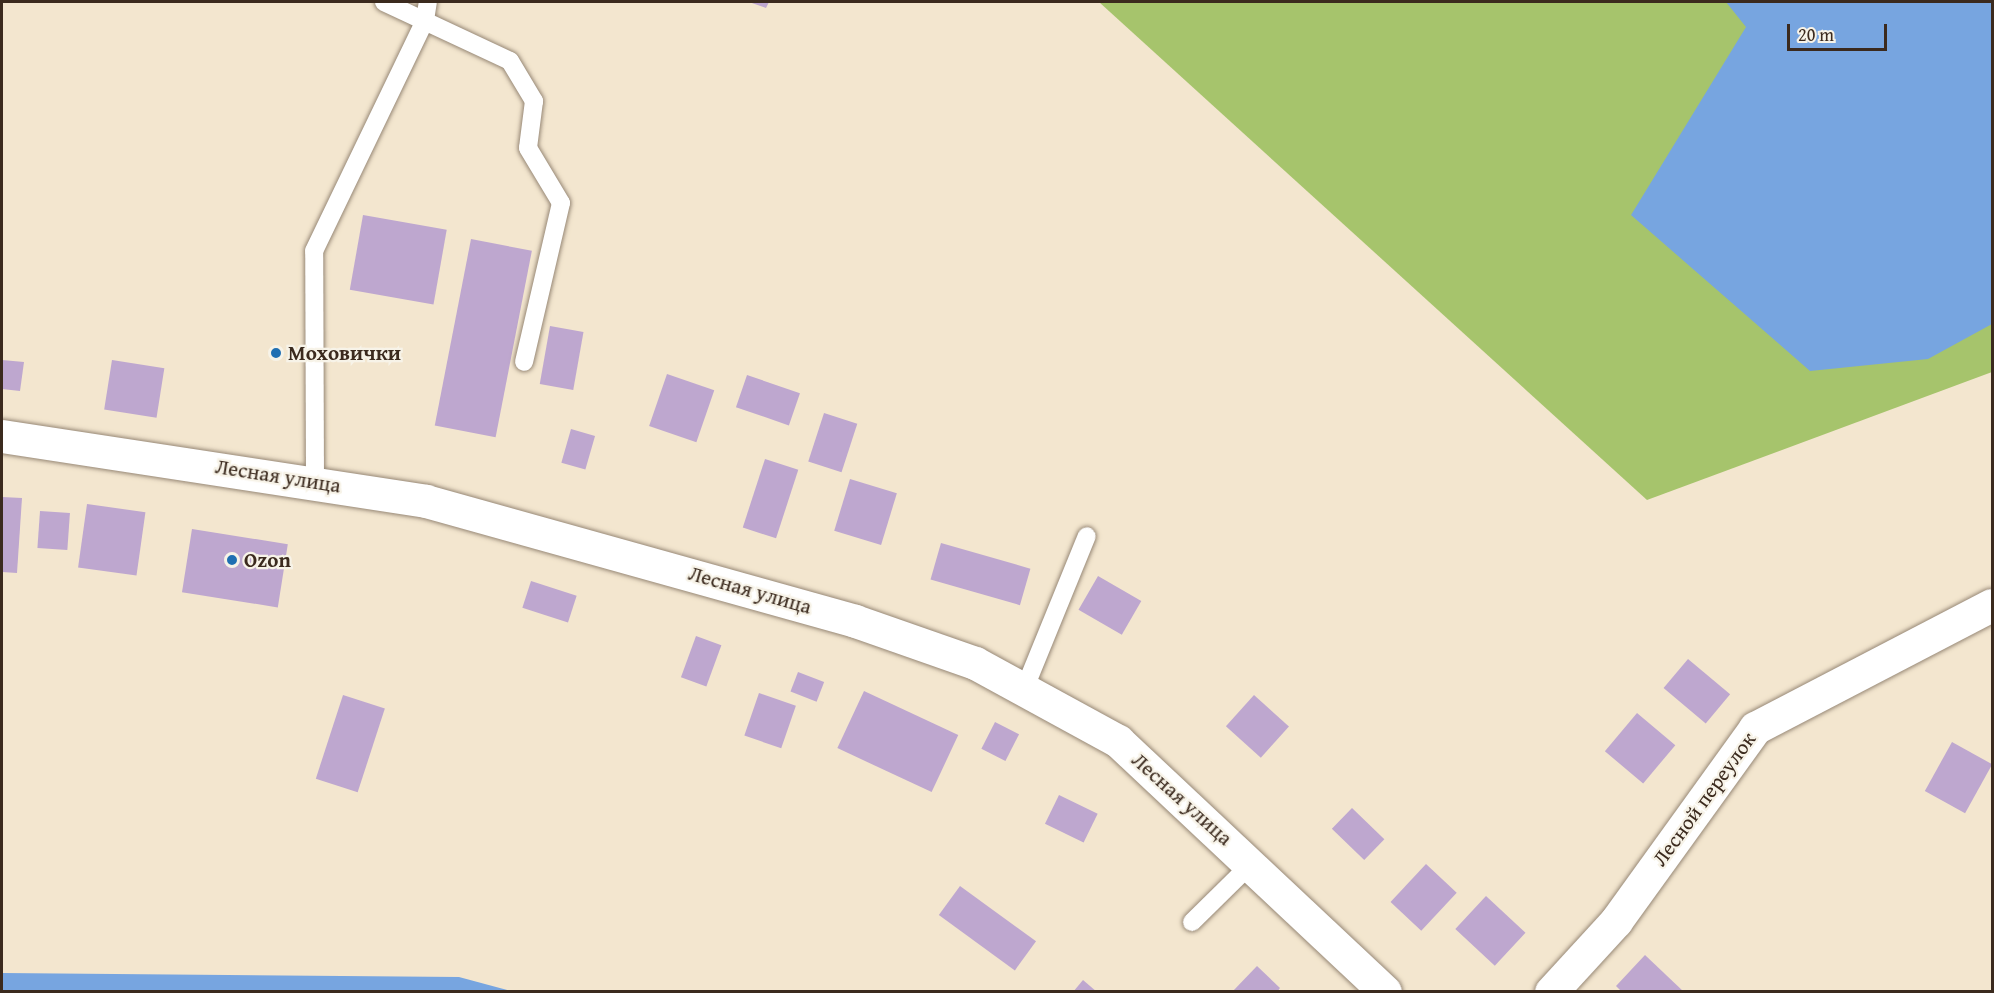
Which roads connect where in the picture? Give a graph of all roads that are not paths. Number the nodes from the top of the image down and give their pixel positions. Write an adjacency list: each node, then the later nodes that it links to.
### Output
1 (384, 2): 3 (lane)
2 (428, 2): 3 (lane)
3 (424, 21): 4 (lane); 6 (lane)
4 (524, 362)
5 (2, 436): 6 (street, Лесная улица)
6 (315, 481): 9 (street, Лесная улица)
7 (1087, 536): 9 (lane)
8 (1991, 605): 13 (street, Лесной переулок)
9 (1024, 690): 10 (street, Лесная улица)
10 (1253, 862): 11 (lane); 12 (street, Лесная улица)
11 (1191, 922)
12 (1385, 992)
13 (1551, 992)

